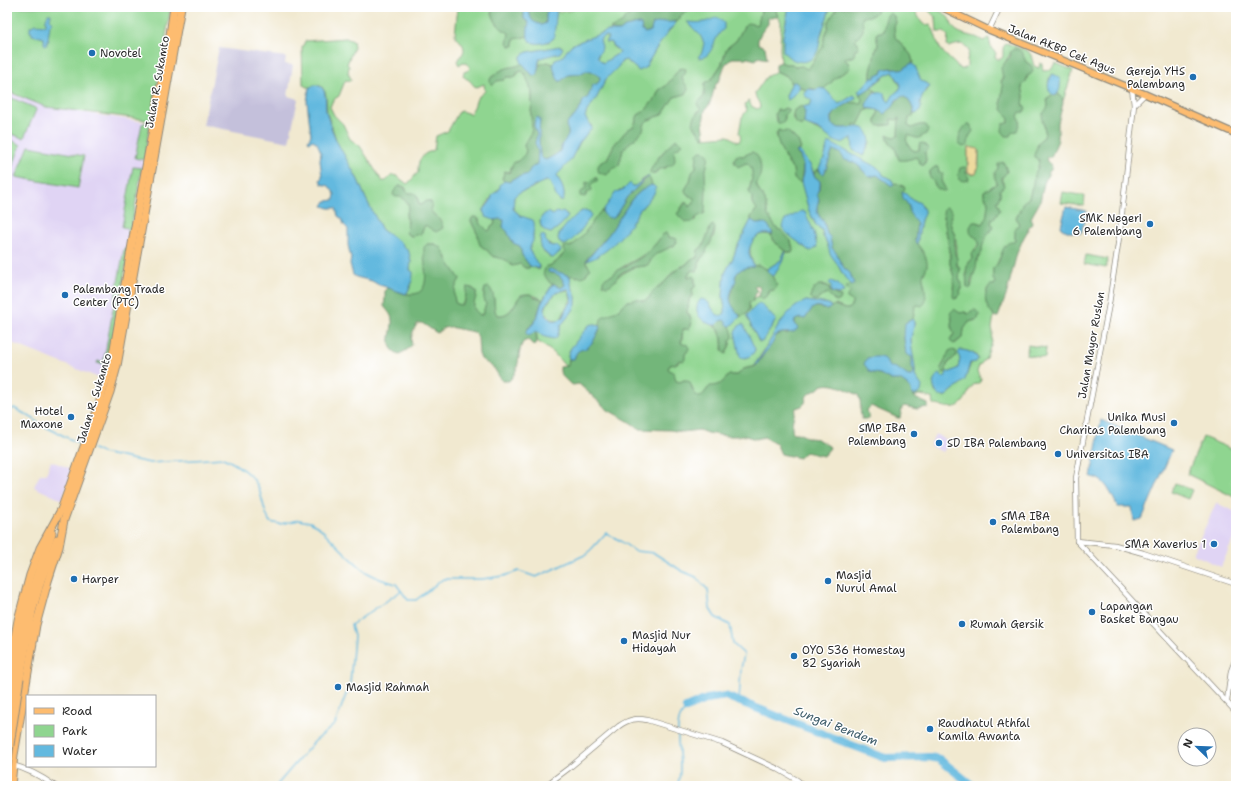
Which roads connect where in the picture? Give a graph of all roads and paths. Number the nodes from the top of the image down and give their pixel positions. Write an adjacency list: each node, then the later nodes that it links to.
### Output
1 (174, 7): 10 (highway, Jalan R. Sukamto)
2 (181, 7): 10 (highway, Jalan R. Sukamto)
3 (941, 7): 5 (main road, Jalan AKBP Cek Agus)
4 (1000, 7): 5 (street)
5 (989, 30): 6 (main road, Jalan AKBP Cek Agus)
6 (1132, 89): 7 (main road, Jalan AKBP Cek Agus); 8 (street, Jalan Mayor Ruslan)
7 (1145, 94): 8 (street); 9 (main road, Jalan AKBP Cek Agus)
8 (1134, 105): 12 (street, Jalan Mayor Ruslan)
9 (1236, 134)
10 (90, 439): 11 (highway, Jalan R. Sukamto); 11 (highway, Jalan R. Sukamto)
11 (61, 518): 15 (highway); 16 (highway, Jalan R. Sukamto); 18 (highway, Jalan R. Sukamto)
12 (1077, 541): 13 (street); 19 (street)
13 (1236, 584)
14 (1236, 658): 19 (street)
15 (17, 678): 21 (highway, bridge); 24 (highway, bridge)
16 (7, 680)
17 (7, 695): 18 (highway)
18 (24, 695): 22 (highway, Jalan R. Sukamto)
19 (1226, 701): 20 (street)
20 (1236, 712)
21 (7, 721)
22 (16, 742): 23 (highway); 24 (highway, Jalan R. Sukamto)
23 (7, 752)
24 (9, 765): 26 (highway); 27 (street)
25 (7, 777): 26 (highway)
26 (11, 785)
27 (55, 786)
28 (545, 786): 29 (street)
29 (804, 786)

